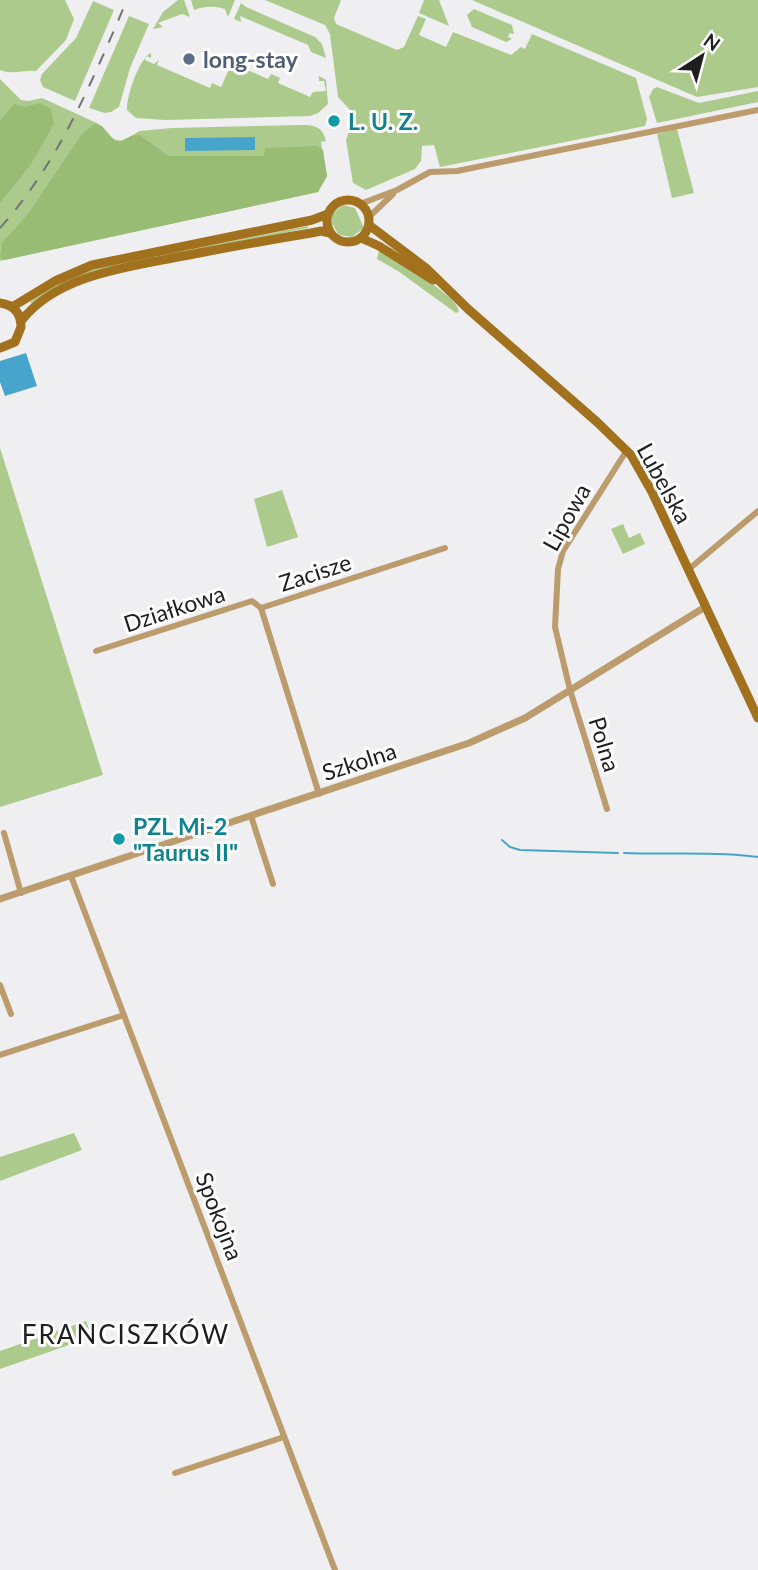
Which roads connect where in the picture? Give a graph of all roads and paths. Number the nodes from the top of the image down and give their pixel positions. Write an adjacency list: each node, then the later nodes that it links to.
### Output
1 (758, 110): 2 (street)
2 (397, 190): 3 (street); 5 (street)
3 (360, 204): 4 (main road); 5 (main road)
4 (328, 214): 6 (main road); 10 (main road)
5 (369, 221): 7 (main road); 8 (main road, Lubelska)
6 (330, 233): 7 (main road); 11 (main road)
7 (361, 238): 8 (main road, Lubelska)
8 (444, 287): 13 (main road, Lubelska)
9 (0, 303): 10 (main road)
10 (12, 307): 11 (main road)
11 (21, 321): 12 (main road)
12 (0, 348)
13 (627, 450): 16 (main road, Lubelska); 20 (street, Lipowa)
14 (758, 511): 16 (street)
15 (445, 548): 18 (street, Zacisze)
16 (689, 569): 17 (main road, Lubelska)
17 (705, 607): 20 (street, Szkolna); 21 (main road, Lubelska)
18 (261, 608): 19 (street, Działkowa); 22 (street, Zacisze)
19 (96, 651)
20 (570, 690): 22 (street, Szkolna); 23 (street, Polna)
21 (758, 718)
22 (319, 794): 24 (street, Szkolna)
23 (607, 809)
24 (251, 816): 26 (street, Szkolna); 27 (street)
25 (4, 834): 28 (street)
26 (71, 876): 28 (street, Szkolna); 32 (street, Spokojna)
27 (273, 884)
28 (21, 893): 29 (street, Szkolna)
29 (0, 899)
30 (0, 985): 31 (street)
31 (12, 1014)
32 (124, 1015): 33 (street); 34 (street, Spokojna)
33 (0, 1055)
34 (284, 1437): 35 (street); 36 (street, Spokojna)
35 (175, 1473)
36 (335, 1570)

